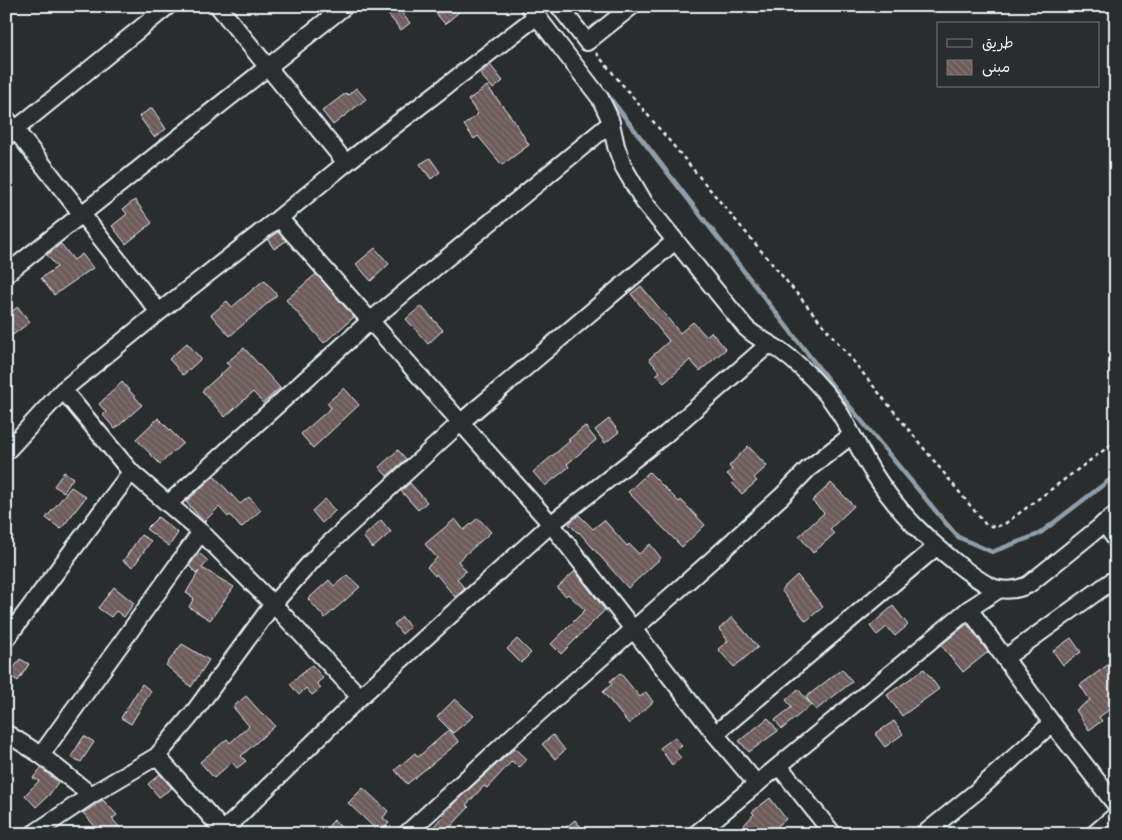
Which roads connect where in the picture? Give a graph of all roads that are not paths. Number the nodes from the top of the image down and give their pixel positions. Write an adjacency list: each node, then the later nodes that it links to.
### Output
1 (168, 6): 9 (street)
2 (218, 6): 7 (street)
3 (345, 6): 7 (street)
4 (559, 6): 5 (street)
5 (632, 6)
6 (533, 11): 8 (street); 10 (street)
7 (267, 66): 10 (street); 11 (street)
8 (611, 123): 13 (street); 16 (street)
9 (9, 128): 11 (street)
10 (346, 163): 12 (street)
11 (83, 215): 14 (street); 15 (street)
12 (279, 218): 15 (street); 16 (street)
13 (675, 241): 17 (street); 19 (street)
14 (6, 274)
15 (159, 312): 18 (street)
16 (370, 321): 19 (street); 23 (street)
17 (769, 344): 20 (street); 25 (street)
18 (63, 390): 21 (street); 22 (street)
19 (460, 423): 25 (street); 31 (street)
20 (852, 435): 28 (street); 33 (street)
21 (6, 452)
22 (131, 472): 23 (street); 34 (street)
23 (168, 504): 26 (street)
24 (1110, 519): 27 (street); 30 (street)
25 (551, 524): 33 (street); 36 (street)
26 (201, 532): 31 (street); 40 (street)
27 (1116, 540)
28 (936, 547): 30 (street); 39 (street)
29 (1116, 578): 35 (street)
30 (998, 590): 32 (street)
31 (274, 604): 36 (street); 41 (street)
32 (969, 609): 35 (street); 42 (street)
33 (634, 629): 39 (street); 48 (street)
34 (6, 640)
35 (1005, 658): 37 (street)
36 (360, 697): 47 (street)
37 (1052, 723): 45 (street); 51 (street)
38 (6, 733): 40 (street)
39 (715, 734): 43 (street)
40 (41, 755): 44 (street)
41 (157, 756): 44 (street); 47 (street)
42 (779, 766): 43 (street); 50 (street)
43 (757, 784): 49 (street)
44 (91, 795): 46 (street)
45 (1115, 805): 52 (street)
46 (37, 833)
47 (223, 833)
48 (406, 834)
49 (696, 834)
50 (833, 834)
51 (924, 834)
52 (1094, 834)

